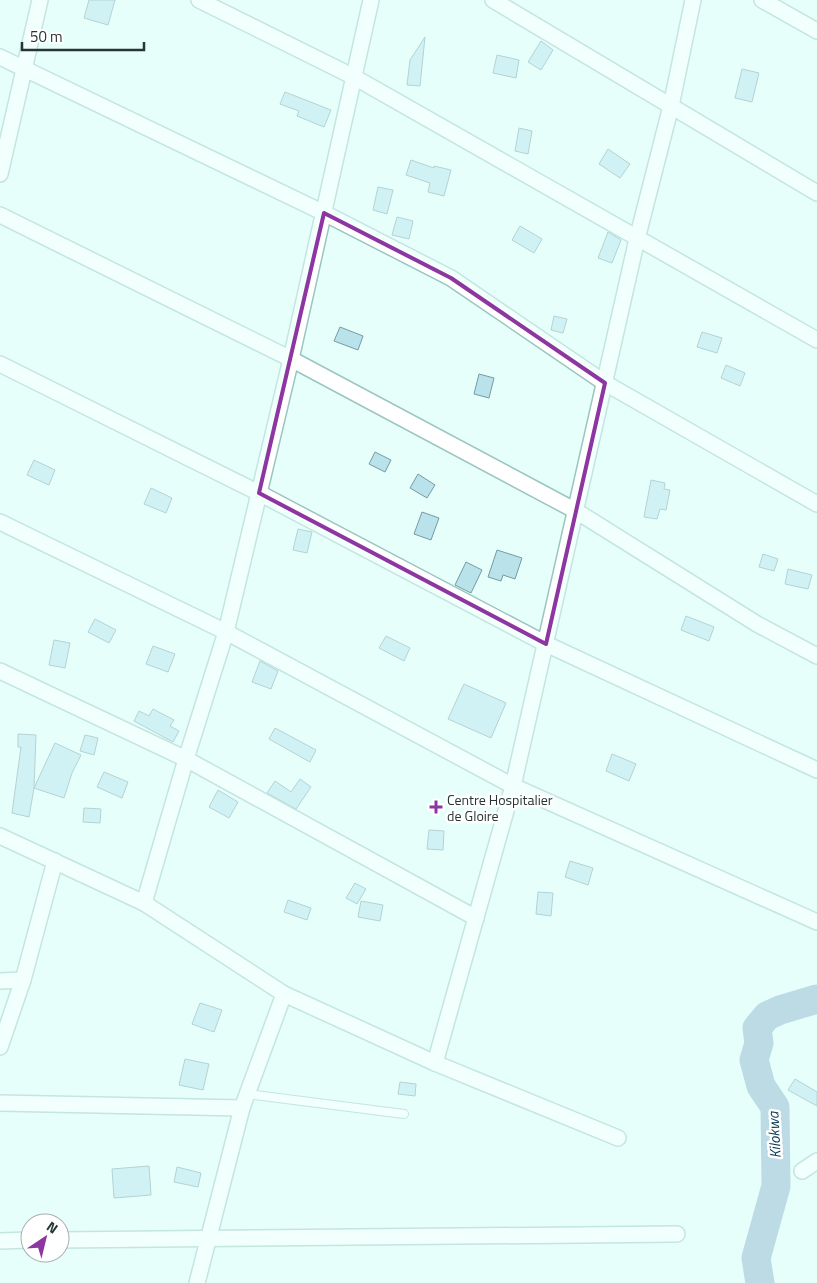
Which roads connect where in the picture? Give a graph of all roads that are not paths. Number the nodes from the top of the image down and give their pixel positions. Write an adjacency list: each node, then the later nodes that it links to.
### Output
1 (40, 0): 9 (street)
2 (199, 0): 10 (street)
3 (371, 0): 10 (street)
4 (493, 0): 11 (street)
5 (693, 0): 11 (street)
6 (762, 0): 7 (street)
7 (817, 31)
8 (0, 57): 9 (street)
9 (25, 69): 12 (street); 14 (street)
10 (354, 77): 14 (street); 16 (street)
11 (671, 106): 13 (street); 16 (street)
12 (0, 174)
13 (817, 193)
14 (324, 213): 18 (street); 20 (street)
15 (0, 215): 18 (street)
16 (637, 238): 17 (street); 20 (street)
17 (817, 340)
18 (291, 359): 21 (street); 23 (street)
19 (0, 364): 21 (street)
20 (605, 383): 22 (street); 23 (street)
21 (259, 493): 25 (street); 26 (street)
22 (817, 504)
23 (576, 511): 26 (street); 27 (street)
24 (0, 522): 25 (street)
25 (226, 632): 29 (street); 31 (street)
26 (546, 644): 30 (street); 31 (street)
27 (817, 656)
28 (0, 671): 29 (street)
29 (186, 758): 34 (street); 35 (street)
30 (817, 770)
31 (513, 786): 35 (street); 36 (street)
32 (0, 836): 33 (street)
33 (55, 861): 34 (street); 37 (street)
34 (144, 903): 39 (street)
35 (476, 918): 41 (street)
36 (817, 922)
37 (23, 980): 38 (street); 40 (street)
38 (0, 981)
39 (284, 994): 41 (street); 42 (street)
40 (0, 1047)
41 (435, 1063): 45 (street)
42 (245, 1101): 43 (street); 44 (lane); 49 (street)
43 (0, 1103)
44 (404, 1114)
45 (618, 1138)
46 (817, 1161): 47 (street)
47 (802, 1171)
48 (677, 1234): 49 (street)
49 (209, 1237): 52 (street); 53 (street)
50 (0, 1240): 51 (street)
51 (20, 1240)
52 (70, 1240)
53 (197, 1283)

